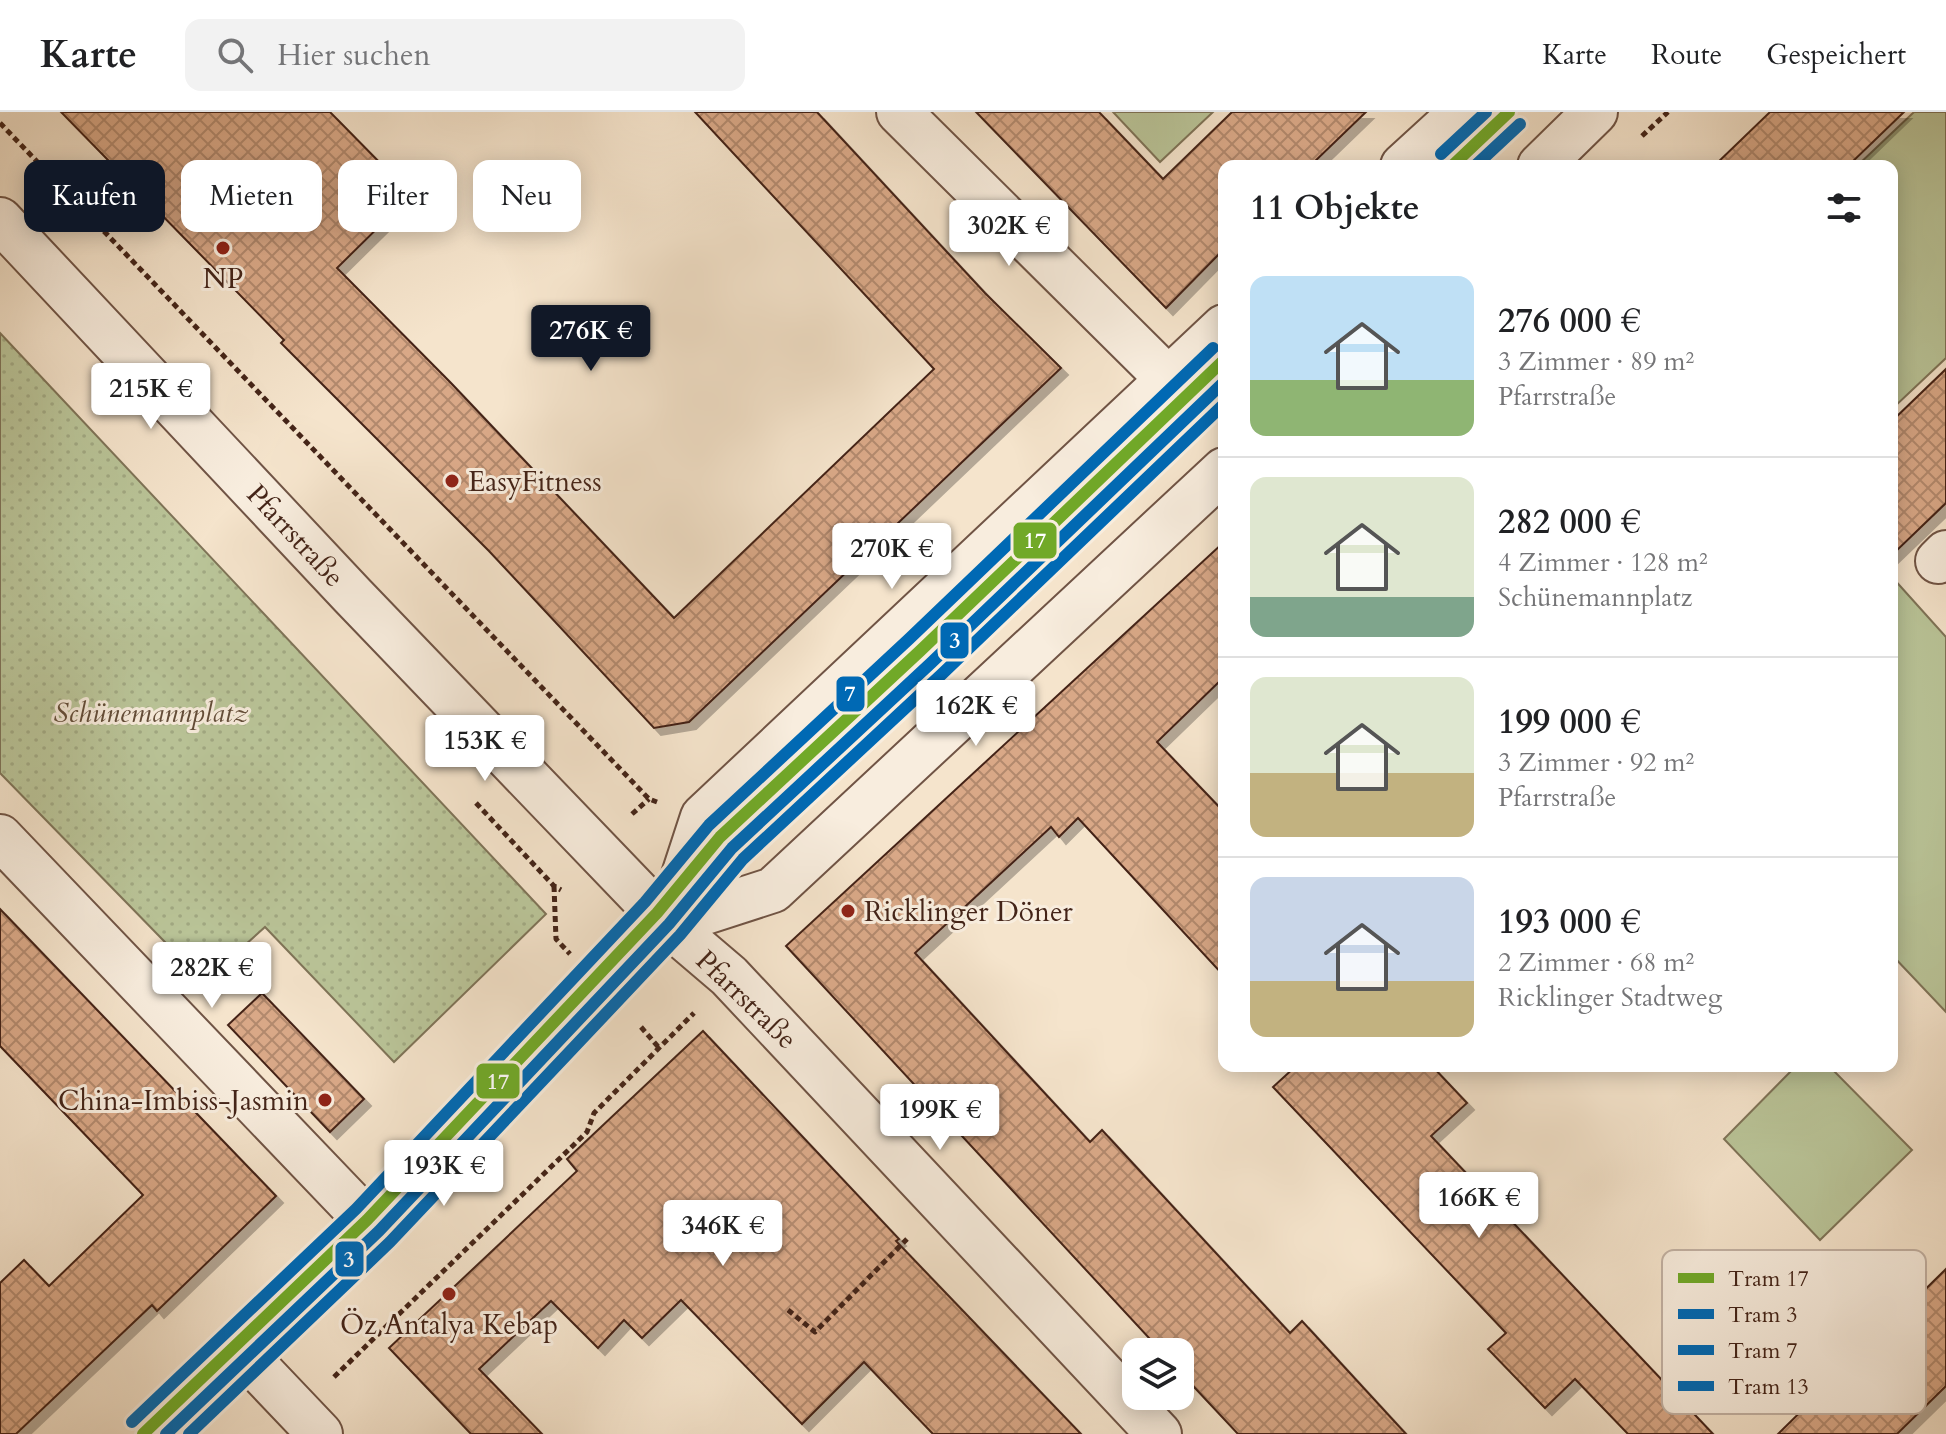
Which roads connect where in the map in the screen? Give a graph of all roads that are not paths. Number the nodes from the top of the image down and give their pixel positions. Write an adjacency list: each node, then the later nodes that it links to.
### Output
1 (899, 112): 8 (street)
2 (1462, 112): 4 (street)
3 (1595, 112): 5 (street)
4 (1410, 160)
5 (1546, 160)
6 (0, 220): 11 (street, Pfarrstraße)
7 (1218, 332): 8 (street)
8 (1167, 378): 11 (street)
9 (1218, 476): 11 (street)
10 (0, 837): 12 (street)
11 (668, 924): 12 (street); 16 (street, Pfarrstraße)
12 (376, 1230): 13 (street)
13 (243, 1353): 14 (street); 15 (street)
14 (310, 1423)
15 (160, 1434)
16 (1159, 1434)

